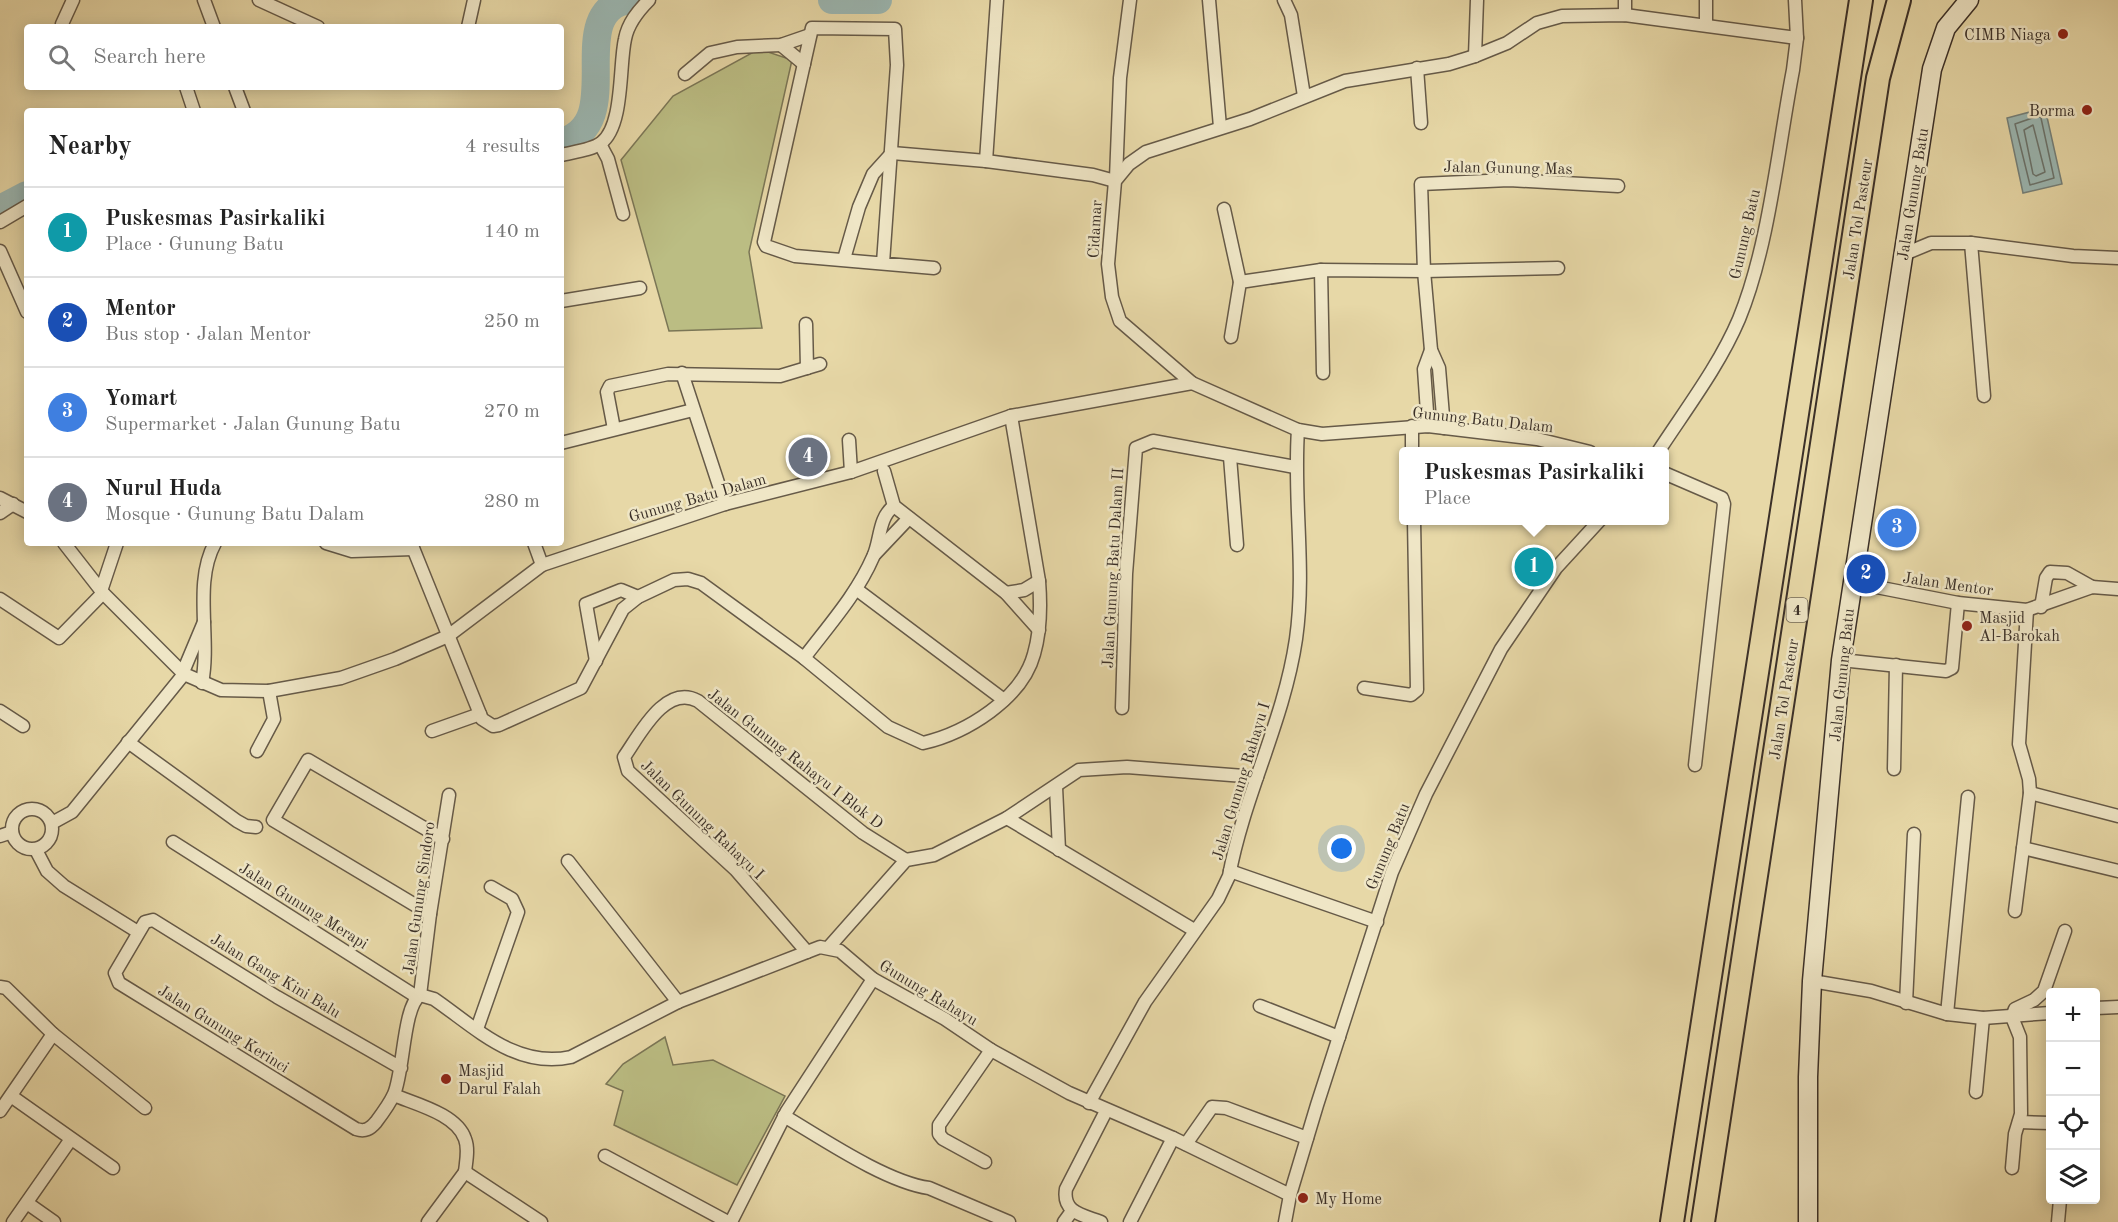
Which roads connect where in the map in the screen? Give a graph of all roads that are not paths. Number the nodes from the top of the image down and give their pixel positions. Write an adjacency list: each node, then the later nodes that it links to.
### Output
1 (73, 0): 18 (street)
2 (204, 0): 19 (street)
3 (259, 0): 20 (street)
4 (474, 0): 21 (street)
5 (997, 0): 40 (street)
6 (1130, 0): 41 (street, Cidamar)
7 (1209, 0): 36 (street)
8 (1284, 0): 32 (street)
9 (1477, 0): 26 (street)
10 (1625, 0): 17 (street)
11 (1706, 0): 22 (street)
12 (1795, 0): 24 (street, Gunung Batu)
13 (1861, 0): 218 (highway, Jalan Tol Pasteur / 4)
14 (1899, 0): 219 (highway, Jalan Tol Pasteur / 4)
15 (1969, 0): 49 (main road, Jalan Gunung Batu)
16 (645, 4): 37 (street)
17 (1625, 15): 22 (street); 26 (street)
18 (62, 24)
19 (213, 24)
20 (311, 24)
21 (469, 24)
22 (1706, 25): 24 (street)
23 (810, 35): 25 (street); 27 (street); 38 (street)
24 (1797, 38): 79 (street, Gunung Batu)
25 (781, 45): 27 (street); 29 (street)
26 (1475, 56): 28 (street)
27 (804, 64): 51 (street)
28 (1418, 68): 32 (street); 35 (street)
29 (685, 74)
30 (187, 90): 33 (street)
31 (236, 90): 34 (street)
32 (1304, 96): 36 (street)
33 (193, 108)
34 (243, 108)
35 (1421, 123)
36 (1220, 127): 41 (street)
37 (600, 144): 39 (street); 45 (street)
38 (892, 153): 40 (street); 51 (street); 52 (street)
39 (564, 154)
40 (986, 161): 41 (street)
41 (1115, 179): 66 (street, Cidamar)
42 (1618, 186): 56 (street, Jalan Gunung Mas)
43 (24, 208): 46 (street)
44 (1224, 209): 57 (street)
45 (623, 214)
46 (0, 222)
47 (1971, 243): 49 (street); 50 (street); 67 (street)
48 (0, 251): 60 (street)
49 (1902, 255): 104 (main road, Jalan Gunung Batu)
50 (2118, 258)
51 (844, 259): 52 (street)
52 (883, 263): 53 (street)
53 (934, 268)
54 (1558, 268): 56 (street)
55 (1321, 270): 56 (street); 57 (street); 64 (street)
56 (1424, 271): 63 (street, Jalan Gunung Mas)
57 (1240, 282): 62 (street)
58 (639, 288): 59 (street)
59 (564, 300)
60 (24, 305)
61 (806, 324): 65 (street)
62 (1231, 337)
63 (1431, 350): 71 (street, Jalan Gunung Mas); 72 (street, Jalan Gunung Mas)
64 (1323, 373)
65 (682, 374): 68 (street); 73 (street)
66 (1192, 383): 69 (street, Gunung Batu Dalam); 74 (street, Gunung Batu Dalam)
67 (1983, 396)
68 (693, 410): 73 (street); 87 (street)
69 (1011, 416): 83 (street, Gunung Batu Dalam); 103 (street)
70 (1412, 426): 71 (street, Gunung Batu Dalam); 74 (street, Gunung Batu Dalam); 77 (street)
71 (1428, 426): 72 (street, Gunung Batu Dalam)
72 (1444, 428): 78 (street, Gunung Batu Dalam)
73 (614, 429): 76 (street)
74 (1298, 430): 81 (street, Jalan Gunung Rahayu I)
75 (849, 440): 83 (street)
76 (564, 442)
77 (1412, 447)
78 (1570, 447)
79 (1661, 447)
80 (1230, 457): 81 (street, Jalan Gunung Batu Dalam II); 94 (street); 127 (street, Jalan Gunung Batu Dalam II)
81 (1295, 467): 137 (street, Jalan Gunung Rahayu I)
82 (884, 471): 88 (street)
83 (851, 472): 87 (street, Gunung Batu Dalam)
84 (1669, 475): 135 (street)
85 (0, 498): 86 (street)
86 (13, 504): 89 (street); 90 (street)
87 (725, 504): 102 (street, Gunung Batu Dalam)
88 (894, 506): 91 (street); 101 (street)
89 (24, 510)
90 (0, 513)
91 (909, 519): 101 (street); 109 (street)
92 (1414, 525): 124 (street)
93 (1595, 525): 160 (street, Gunung Batu)
94 (1237, 545)
95 (66, 546): 108 (street, Gunung Batu Dalam)
96 (116, 546): 108 (street)
97 (214, 546): 115 (street)
98 (337, 546): 99 (street)
99 (412, 546): 117 (street)
100 (535, 546): 102 (street)
101 (874, 555): 107 (street)
102 (542, 565): 117 (street, Gunung Batu Dalam)
103 (1039, 581): 109 (street); 116 (street)
104 (1851, 582): 112 (street, Jalan Mentor); 119 (main road, Jalan Gunung Batu)
105 (2092, 587): 106 (street, Jalan Mentor); 113 (street, Jalan Mentor); 113 (street, Jalan Mentor)
106 (2118, 589)
107 (856, 590): 118 (street); 126 (street)
108 (102, 592): 111 (street); 122 (street, Gunung Batu Dalam)
109 (1006, 593): 116 (street)
110 (638, 597): 118 (street); 120 (street); 120 (street)
111 (0, 599)
112 (1958, 603): 114 (street, Jalan Mentor); 121 (street)
113 (2041, 607): 114 (street, Jalan Mentor)
114 (2027, 610): 139 (street)
115 (206, 615): 122 (street); 123 (street)
116 (1039, 630): 126 (street)
117 (448, 636): 125 (street, Gunung Batu Dalam); 129 (street)
118 (804, 658): 126 (street)
119 (1841, 660): 121 (street); 167 (main road, Jalan Gunung Batu)
120 (596, 661): 129 (street)
121 (1896, 665): 136 (street)
122 (184, 673): 123 (street, Gunung Batu Dalam); 132 (street)
123 (202, 683): 125 (street, Gunung Batu Dalam)
124 (1364, 688)
125 (269, 691): 133 (street)
126 (1004, 700)
127 (1122, 708)
128 (0, 711): 130 (street)
129 (480, 714): 131 (street)
130 (23, 726)
131 (432, 731)
132 (128, 742): 144 (street); 145 (street)
133 (257, 751)
134 (624, 765): 153 (street, Jalan Gunung Rahayu I Blok D); 165 (street, Jalan Gunung Rahayu I)
135 (1695, 765)
136 (1894, 769)
137 (1257, 777): 138 (street); 155 (street, Jalan Gunung Rahayu I)
138 (1056, 787): 143 (street); 152 (street)
139 (2030, 793): 142 (street); 150 (street)
140 (449, 795): 148 (street, Jalan Gunung Sindoro)
141 (1968, 797): 176 (street)
142 (2118, 816)
143 (1007, 818): 152 (street); 153 (street)
144 (52, 824): 146 (street); 151 (street)
145 (256, 827)
146 (6, 834): 151 (street)
147 (1914, 834): 171 (street)
148 (443, 839): 159 (street, Jalan Gunung Sindoro); 159 (street)
149 (173, 842): 169 (street, Jalan Gunung Merapi)
150 (2023, 848): 156 (street); 158 (street)
151 (36, 850): 163 (street)
152 (1059, 850): 161 (street)
153 (906, 860): 164 (street)
154 (568, 861): 170 (street)
155 (1230, 871): 160 (street); 161 (street, Jalan Gunung Rahayu I)
156 (2118, 871)
157 (492, 886): 179 (street)
158 (2015, 911)
159 (430, 914): 169 (street, Jalan Gunung Sindoro)
160 (1377, 922): 181 (street, Gunung Batu)
161 (1194, 930): 187 (street, Jalan Gunung Rahayu I)
162 (2065, 931): 177 (street)
163 (138, 932): 183 (street, Jalan Gang Kini Balu); 194 (street, Jalan Gunung Kerinci)
164 (829, 947): 165 (street); 166 (street, Gunung Rahayu)
165 (807, 952): 170 (street)
166 (873, 979): 182 (street, Gunung Rahayu); 191 (street)
167 (1812, 981): 171 (street); 220 (main road, Jalan Gunung Batu)
168 (0, 987): 180 (street)
169 (419, 996): 179 (street); 183 (street, Jalan Gunung Sindoro)
170 (678, 1002): 179 (street)
171 (1906, 1003): 176 (street)
172 (1260, 1006): 181 (street)
173 (2118, 1007): 174 (street)
174 (2100, 1008)
175 (2046, 1013): 177 (street)
176 (1947, 1014): 178 (street)
177 (2012, 1017): 178 (street); 192 (street)
178 (1983, 1018): 184 (street)
179 (477, 1029)
180 (53, 1034): 186 (street); 188 (street)
181 (1339, 1037): 196 (street, Gunung Batu)
182 (991, 1050): 187 (street, Gunung Rahayu); 200 (street)
183 (401, 1068): 185 (street, Jalan Gunung Sindoro)
184 (1976, 1092)
185 (394, 1095): 194 (street, Jalan Gunung Sindoro); 203 (street)
186 (11, 1096): 189 (street); 197 (street)
187 (1089, 1103): 190 (street, Gunung Rahayu)
188 (145, 1108)
189 (0, 1111)
190 (1106, 1111): 195 (street, Gunung Rahayu); 207 (street)
191 (784, 1116): 212 (street); 213 (street)
192 (2019, 1122): 193 (street); 202 (street)
193 (2046, 1123)
194 (362, 1131)
195 (1173, 1138): 198 (street, Gunung Rahayu); 216 (street)
196 (1307, 1138): 198 (street); 204 (street, Gunung Batu)
197 (71, 1139): 201 (street); 205 (street)
198 (1186, 1144): 204 (street, Gunung Rahayu)
199 (605, 1156): 212 (street)
200 (985, 1162)
201 (113, 1168)
202 (2012, 1168)
203 (465, 1172): 210 (street); 211 (street)
204 (1290, 1195): 217 (street, Gunung Batu)
205 (27, 1203): 208 (street); 209 (street)
206 (2060, 1204): 221 (street)
207 (1072, 1211): 214 (street); 215 (street)
208 (14, 1222)
209 (54, 1222)
210 (428, 1222)
211 (541, 1222)
212 (729, 1222)
213 (1009, 1222)
214 (1064, 1222)
215 (1101, 1222)
216 (1130, 1222)
217 (1285, 1222)
218 (1672, 1222)
219 (1703, 1222)
220 (1808, 1222)
221 (2058, 1222)

